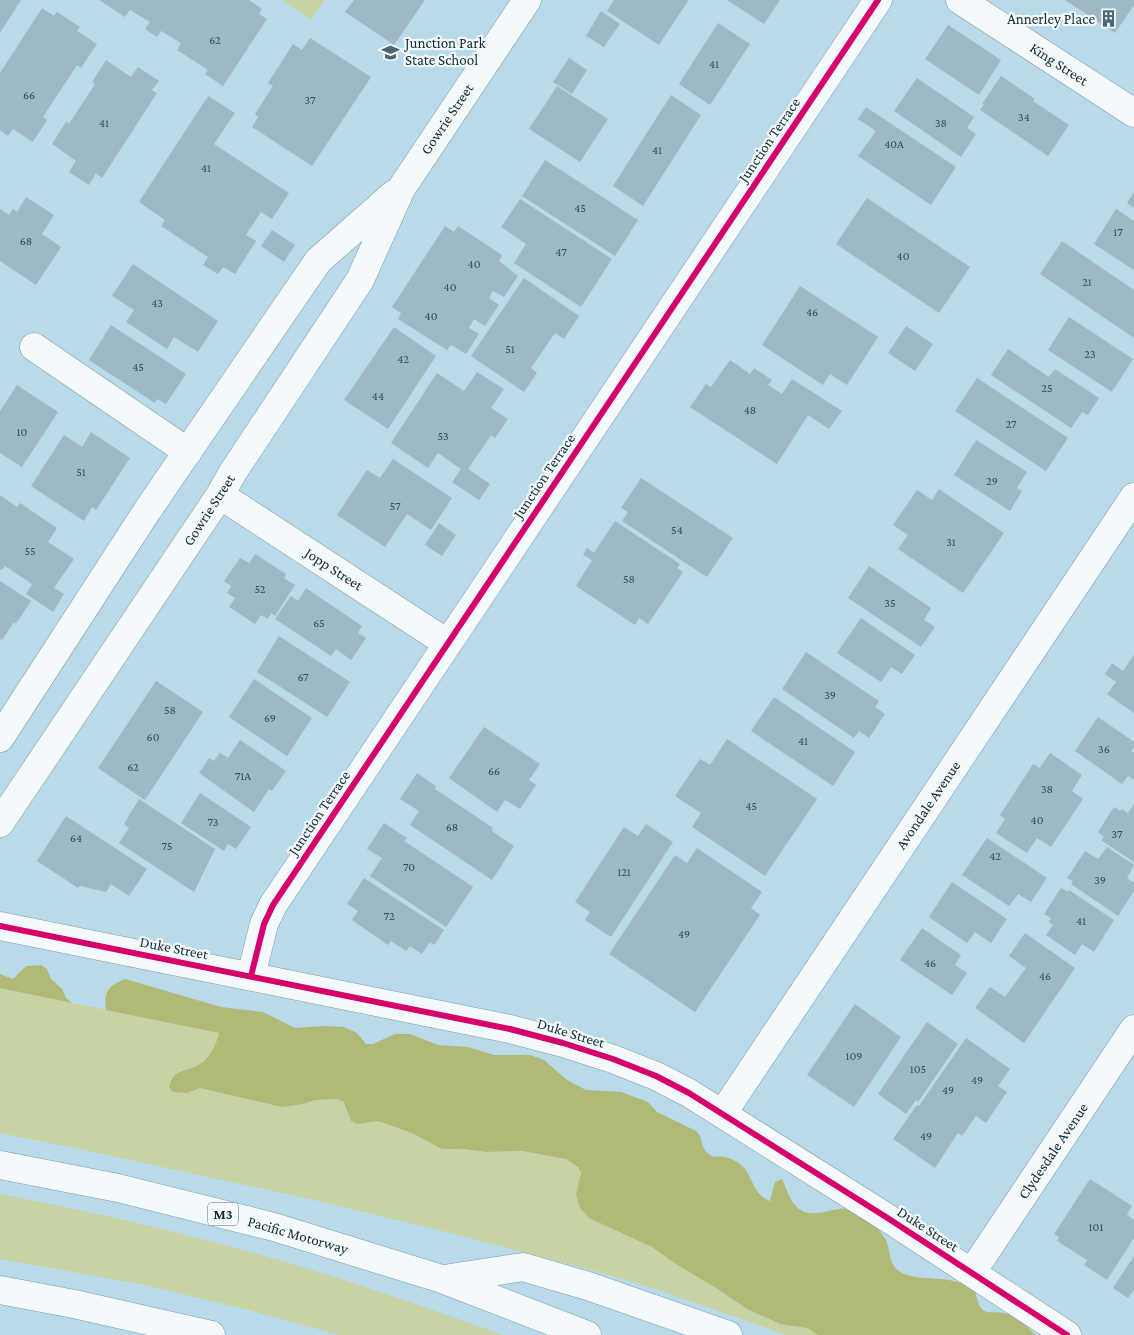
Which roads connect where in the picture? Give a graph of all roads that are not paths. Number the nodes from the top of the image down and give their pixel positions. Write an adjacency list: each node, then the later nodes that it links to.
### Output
1 (527, 0): 5 (main road, Gowrie Street)
2 (878, 0): 10 (main road, Junction Terrace)
3 (960, 0): 4 (main road, King Street)
4 (1134, 113)
5 (401, 188): 7 (main road, Gowrie Street); 8 (main road, Gowrie Street)
6 (34, 347): 7 (main road)
7 (188, 452): 11 (main road, Gowrie Street)
8 (220, 495): 10 (main road, Jopp Street); 12 (main road, Gowrie Street)
9 (1134, 497): 16 (main road, Avondale Avenue)
10 (447, 643): 14 (main road, Junction Terrace)
11 (0, 738)
12 (0, 823)
13 (0, 926): 14 (main road, Duke Street)
14 (251, 976): 16 (main road, Duke Street)
15 (1134, 1029): 18 (main road, Clydesdale Avenue)
16 (723, 1113): 18 (main road, Duke Street)
17 (0, 1165): 19 (main road, Pacific Motorway / M3)
18 (972, 1272): 24 (main road, Duke Street)
19 (442, 1279): 22 (main road, Pacific Motorway / M3); 23 (main road)
20 (0, 1290): 21 (main road)
21 (211, 1335)
22 (587, 1335)
23 (728, 1335)
24 (1068, 1335)

